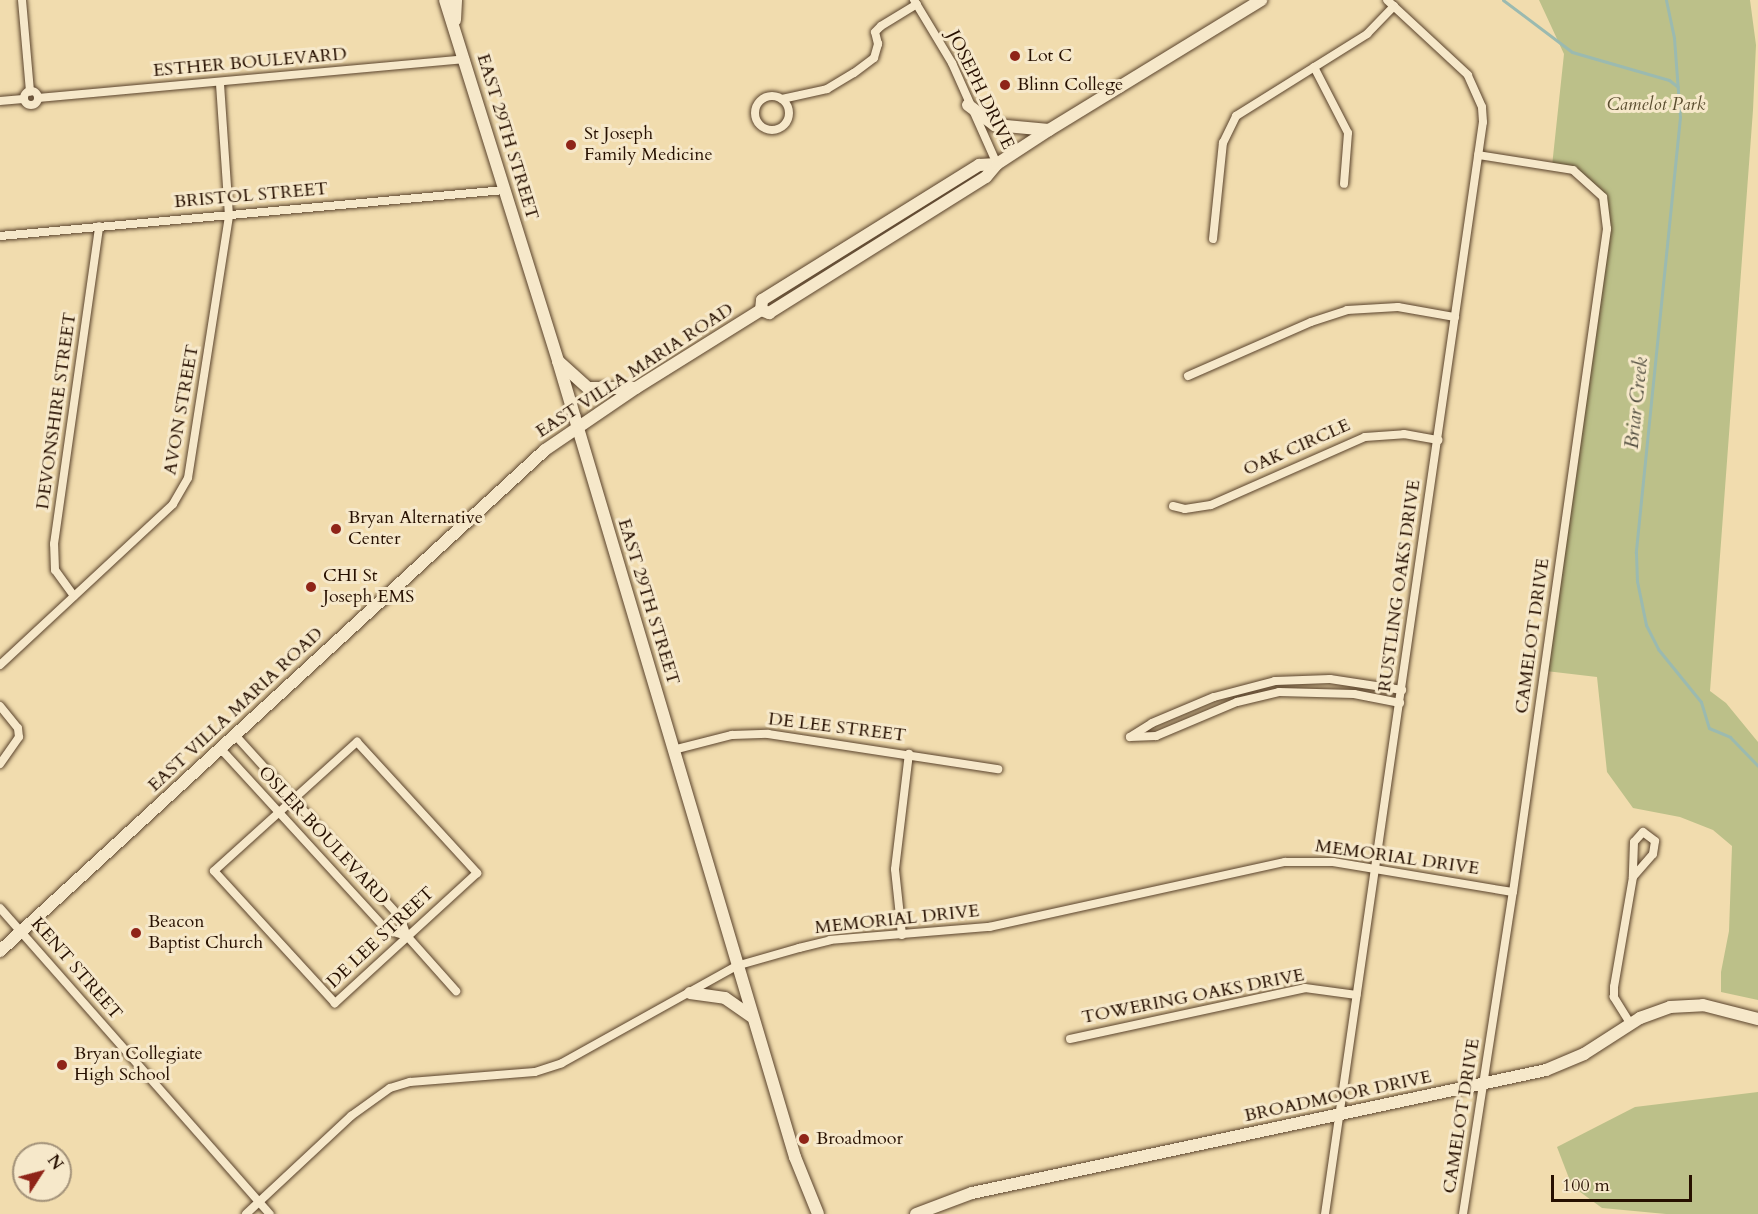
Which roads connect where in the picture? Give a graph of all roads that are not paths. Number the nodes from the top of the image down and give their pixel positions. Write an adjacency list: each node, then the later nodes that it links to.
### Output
1 (22, 0): 11 (street)
2 (445, 0): 7 (main road, EAST 29TH STREET)
3 (456, 0): 7 (main road)
4 (1261, 0): 15 (main road, EAST VILLA MARIA ROAD)
5 (916, 2): 12 (street); 14 (street, JOSEPH DRIVE)
6 (1390, 3): 9 (street); 16 (street, RUSTLING OAKS DRIVE)
7 (454, 28): 8 (main road, EAST 29TH STREET)
8 (465, 59): 10 (street, ESTHER BOULEVARD); 19 (main road, EAST 29TH STREET)
9 (1314, 67): 18 (street); 23 (street)
10 (220, 83): 11 (street, ESTHER BOULEVARD); 20 (street, AVON STREET)
11 (27, 96): 13 (street)
12 (782, 99): 12 (street)
13 (0, 101)
14 (968, 105): 15 (main road); 17 (street, JOSEPH DRIVE)
15 (1049, 130): 17 (main road, EAST VILLA MARIA ROAD)
16 (1478, 155): 24 (street, RUSTLING OAKS DRIVE); 48 (street, CAMELOT DRIVE)
17 (997, 164): 27 (main road, EAST VILLA MARIA ROAD)
18 (1344, 184)
19 (504, 190): 20 (street, BRISTOL STREET); 25 (main road, EAST 29TH STREET)
20 (229, 216): 21 (street, BRISTOL STREET); 31 (street, AVON STREET)
21 (99, 226): 22 (street, BRISTOL STREET); 31 (street, DEVONSHIRE STREET)
22 (0, 236)
23 (1213, 239)
24 (1455, 317): 26 (street); 29 (street, RUSTLING OAKS DRIVE)
25 (558, 361): 27 (main road); 28 (main road, EAST 29TH STREET)
26 (1188, 376)
27 (636, 388): 28 (main road, EAST VILLA MARIA ROAD)
28 (577, 428): 38 (main road, EAST VILLA MARIA ROAD); 40 (main road, EAST 29TH STREET)
29 (1438, 440): 30 (street, OAK CIRCLE); 33 (street, RUSTLING OAKS DRIVE)
30 (1173, 506)
31 (74, 596): 32 (street, AVON STREET)
32 (0, 664)
33 (1402, 690): 34 (street); 36 (street, RUSTLING OAKS DRIVE)
34 (1234, 691): 35 (street); 35 (street)
35 (1237, 702): 36 (street)
36 (1400, 703): 46 (street, RUSTLING OAKS DRIVE)
37 (0, 706): 42 (street)
38 (235, 735): 39 (main road, EAST VILLA MARIA ROAD); 44 (street, OSLER BOULEVARD)
39 (220, 748): 45 (street, OSLER BOULEVARD); 50 (main road, EAST VILLA MARIA ROAD)
40 (673, 750): 41 (street, DE LEE STREET); 54 (main road, EAST 29TH STREET)
41 (909, 754): 43 (street, DE LEE STREET); 51 (street)
42 (0, 764)
43 (998, 769)
44 (293, 800): 45 (street); 52 (street, OSLER BOULEVARD); 52 (street, DE LEE STREET)
45 (279, 812): 52 (street, OSLER BOULEVARD); 52 (street, DE LEE STREET)
46 (1376, 869): 48 (street, MEMORIAL DRIVE); 51 (street, MEMORIAL DRIVE); 57 (street, RUSTLING OAKS DRIVE)
47 (1634, 877): 47 (street); 60 (street)
48 (1514, 892): 62 (street, CAMELOT DRIVE)
49 (0, 908): 50 (street, KENT STREET)
50 (21, 932): 53 (main road, EAST VILLA MARIA ROAD); 64 (street, KENT STREET)
51 (902, 935): 54 (street, MEMORIAL DRIVE)
52 (407, 936): 55 (street, OSLER BOULEVARD)
53 (0, 951)
54 (736, 966): 56 (street, MEMORIAL DRIVE); 58 (main road, EAST 29TH STREET)
55 (456, 991)
56 (690, 993): 58 (main road); 64 (street, MEMORIAL DRIVE)
57 (1358, 995): 61 (street, TOWERING OAKS DRIVE); 63 (street, RUSTLING OAKS DRIVE)
58 (752, 1017): 67 (main road, EAST 29TH STREET)
59 (1758, 1018): 60 (main road, BROADMOOR DRIVE)
60 (1630, 1023): 62 (main road, BROADMOOR DRIVE)
61 (1070, 1039)
62 (1484, 1084): 63 (main road, BROADMOOR DRIVE); 70 (street, CAMELOT DRIVE)
63 (1340, 1115): 68 (main road, BROADMOOR DRIVE); 69 (street, RUSTLING OAKS DRIVE)
64 (259, 1202): 65 (street, MEMORIAL DRIVE); 66 (street, KENT STREET)
65 (246, 1214)
66 (270, 1214)
67 (818, 1214)
68 (916, 1214)
69 (1326, 1214)
70 (1463, 1214)

